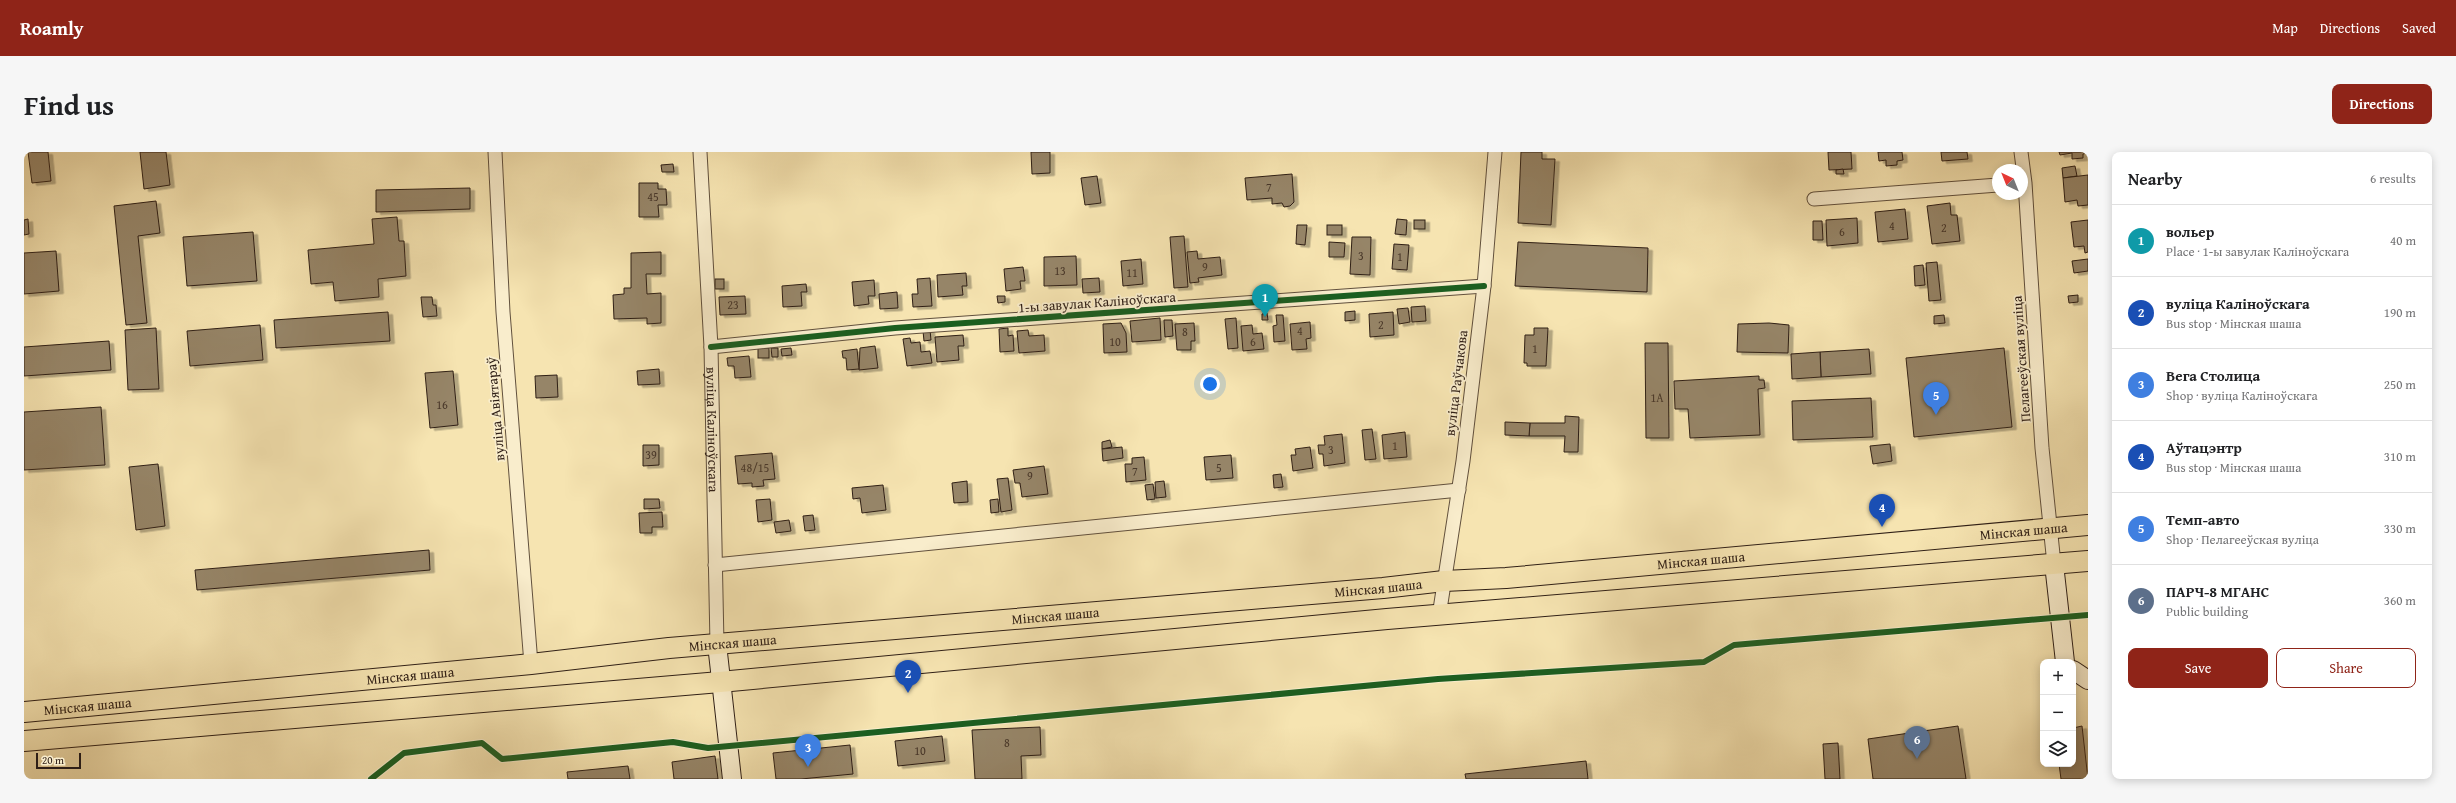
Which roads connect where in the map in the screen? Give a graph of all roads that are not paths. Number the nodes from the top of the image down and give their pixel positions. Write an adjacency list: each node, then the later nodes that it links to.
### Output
1 (495, 152): 21 (street, вуліца Авіятараў)
2 (700, 152): 10 (street, вуліца Каліноўскага)
3 (1495, 152): 9 (street, вуліца Раўчакова)
4 (2021, 152): 5 (street, Пелагееўская вуліца)
5 (2022, 164)
6 (1992, 185): 7 (street)
7 (1814, 199)
8 (2025, 200): 13 (street, Пелагееўская вуліца)
9 (1484, 286): 10 (street, 1-ы завулак Каліноўскага); 11 (street, вуліца Раўчакова)
10 (711, 347): 16 (street, вуліца Каліноўскага)
11 (1459, 490): 16 (street); 17 (street, вуліца Раўчакова)
12 (2088, 526): 13 (main road, Мінская шаша)
13 (2051, 528): 15 (street, Пелагееўская вуліца); 17 (main road, Мінская шаша)
14 (2088, 561): 15 (main road, Мінская шаша)
15 (2054, 564): 18 (main road, Мінская шаша); 20 (main road)
16 (715, 565): 19 (street, вуліца Каліноўскага)
17 (1444, 581): 18 (street, вуліца Раўчакова); 19 (main road, Мінская шаша)
18 (1438, 616): 24 (main road, Мінская шаша)
19 (717, 644): 21 (main road, Мінская шаша); 24 (main road, вуліца Каліноўскага)
20 (2065, 659)
21 (531, 664): 25 (main road, Мінская шаша)
22 (2076, 672): 23 (main road)
23 (2088, 680)
24 (720, 682): 26 (main road, Мінская шаша); 27 (main road, вуліца Каліноўскага)
25 (24, 712)
26 (24, 741)
27 (732, 779)

